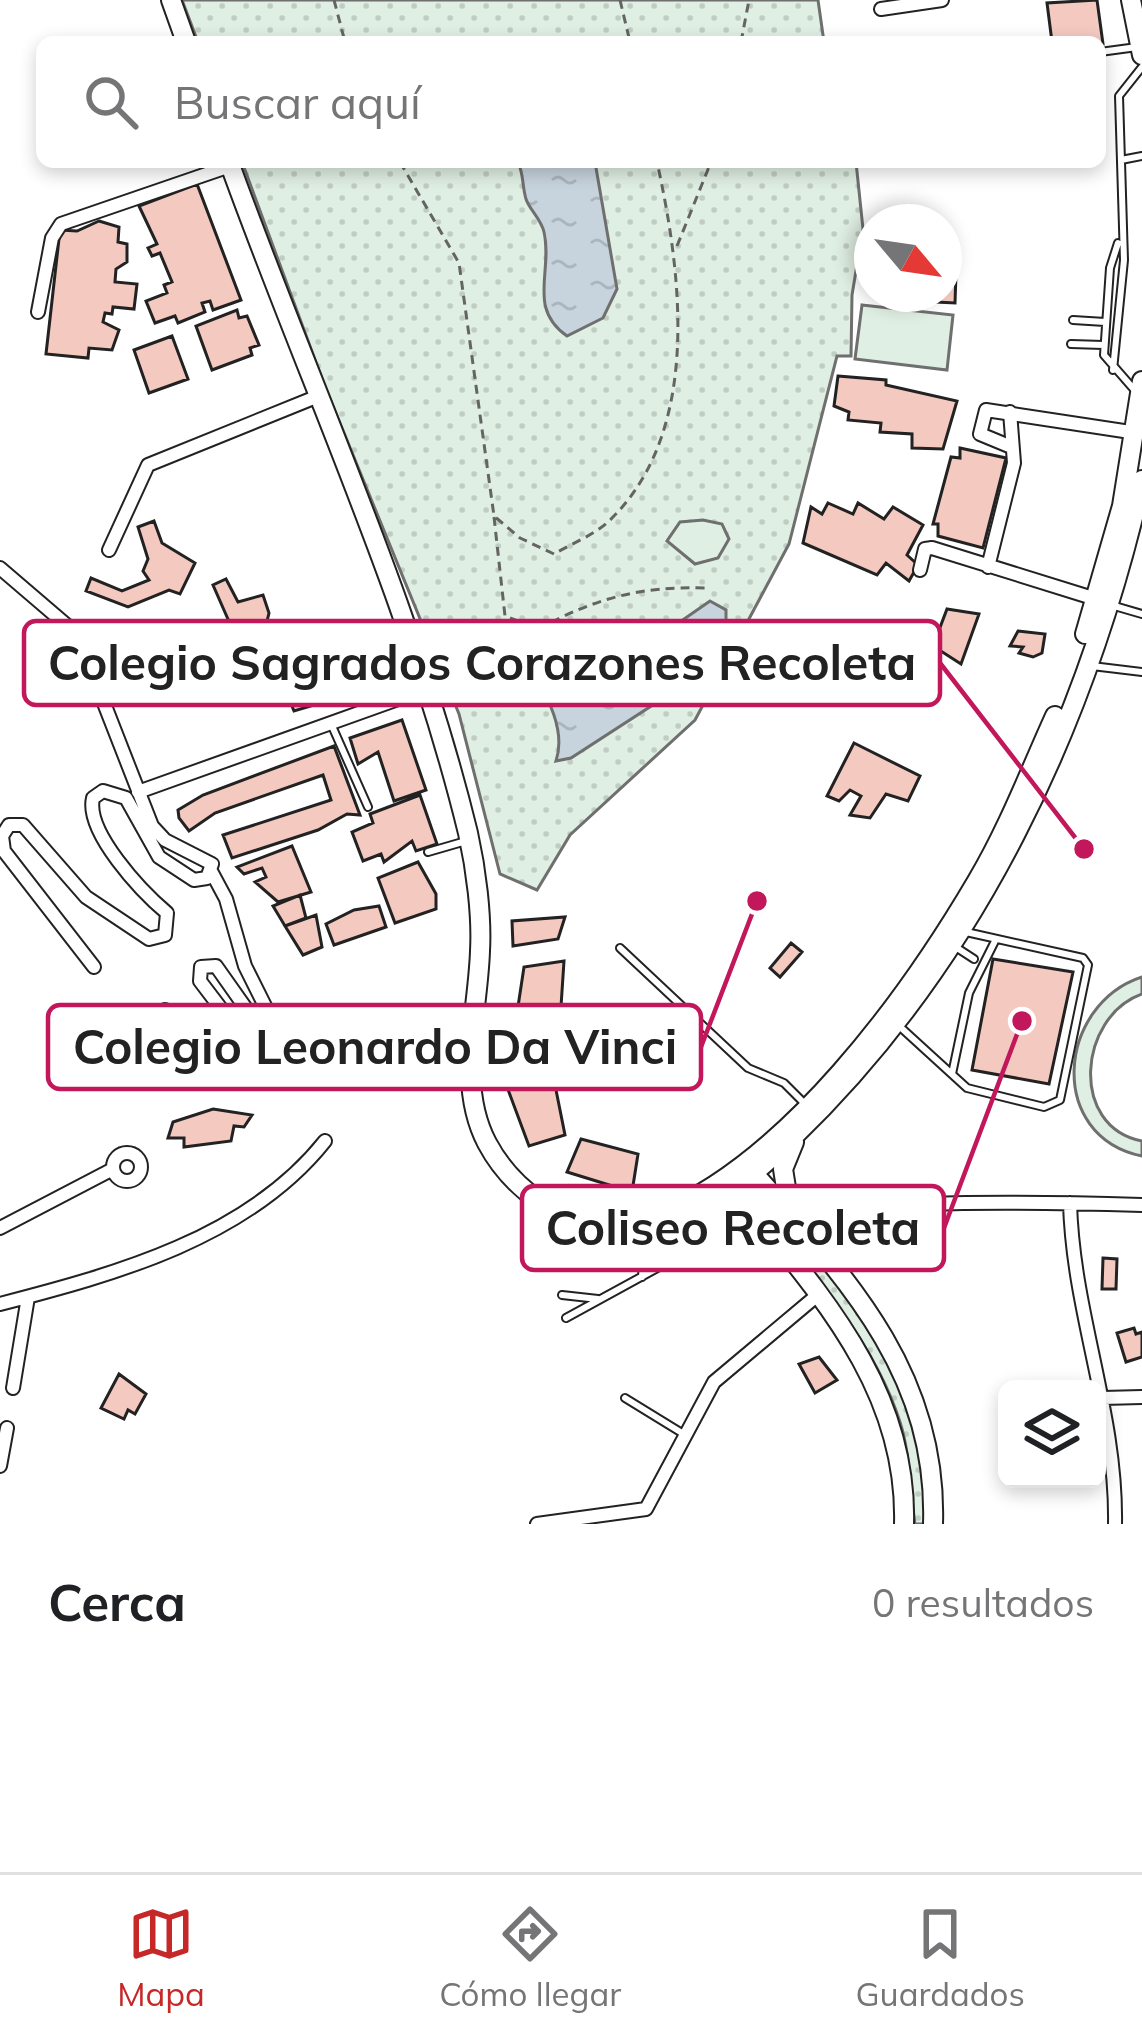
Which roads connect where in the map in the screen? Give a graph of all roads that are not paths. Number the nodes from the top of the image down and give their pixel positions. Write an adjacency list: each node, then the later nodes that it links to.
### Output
1 (171, 0): 5 (main road)
2 (942, 0): 4 (street)
3 (1131, 0): 6 (main road)
4 (880, 9)
5 (184, 36)
6 (1141, 51): 7 (lane)
7 (1106, 52)
8 (1142, 67): 10 (lane)
9 (1142, 156): 10 (lane)
10 (1121, 160): 13 (lane)
11 (219, 168): 14 (street)
12 (231, 168): 22 (main road)
13 (1120, 238): 16 (lane); 19 (lane)
14 (38, 312)
15 (1073, 320): 16 (lane)
16 (1105, 322): 18 (lane)
17 (1071, 344): 18 (lane)
18 (1102, 344): 19 (lane)
19 (1113, 370): 21 (lane)
20 (1142, 381): 21 (main road)
21 (1141, 396): 24 (main road)
22 (316, 397): 27 (street); 35 (main road)
23 (1010, 412): 24 (street); 25 (street); 25 (street)
24 (1137, 433): 31 (main road)
25 (1009, 446): 28 (street)
26 (1142, 480): 31 (main road)
27 (109, 550)
28 (988, 567): 30 (street); 31 (street)
29 (0, 568): 37 (street)
30 (920, 570)
31 (1102, 602): 32 (lane); 33 (main road); 50 (main road)
32 (1142, 614)
33 (1087, 665): 34 (lane); 42 (main road)
34 (1142, 672)
35 (426, 689): 36 (street); 39 (main road)
36 (331, 722): 37 (street); 38 (lane)
37 (138, 792): 41 (street)
38 (368, 807)
39 (470, 840): 40 (lane); 59 (main road)
40 (428, 852)
41 (211, 871): 46 (street); 47 (street)
42 (960, 939): 43 (lane); 45 (lane); 48 (main road)
43 (995, 940): 45 (lane); 49 (lane)
44 (620, 948): 50 (lane)
45 (979, 962): 49 (lane)
46 (94, 967)
47 (166, 1010)
48 (898, 1025): 49 (lane); 50 (main road)
49 (952, 1074)
50 (807, 1114): 53 (main road); 58 (main road)
51 (325, 1142): 66 (street)
52 (113, 1169): 60 (street)
53 (749, 1169): 54 (main road); 58 (main road)
54 (731, 1183): 59 (main road); 64 (main road)
55 (1070, 1203): 56 (street); 57 (street); 70 (street)
56 (1142, 1205)
57 (859, 1210): 58 (street); 62 (street)
58 (792, 1223): 62 (main road)
59 (640, 1226): 63 (lane)
60 (0, 1228)
61 (716, 1236): 63 (lane)
62 (827, 1262): 83 (main road)
63 (642, 1277): 67 (lane)
64 (820, 1293): 77 (street); 82 (main road)
65 (562, 1295): 67 (lane)
66 (28, 1297): 68 (street); 71 (street)
67 (602, 1299): 69 (lane)
68 (0, 1304)
69 (566, 1318)
70 (1099, 1380)
71 (13, 1388)
72 (1142, 1397): 74 (street)
73 (625, 1398): 77 (lane)
74 (1106, 1398)
75 (1106, 1416): 84 (street)
76 (7, 1427): 78 (street)
77 (682, 1433): 79 (street)
78 (0, 1466)
79 (646, 1509): 80 (street); 81 (street)
80 (539, 1524)
81 (658, 1524)
82 (907, 1524)
83 (933, 1524)
84 (1115, 1524)

